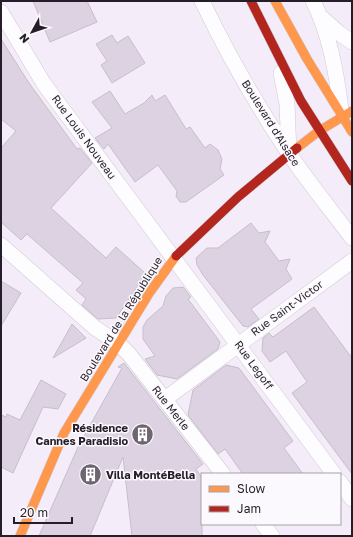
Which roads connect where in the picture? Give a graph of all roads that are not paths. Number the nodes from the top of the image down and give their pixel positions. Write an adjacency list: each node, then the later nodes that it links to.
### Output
1 (202, 1): 12 (street, Boulevard d'Alsace)
2 (251, 1): 8 (main road)
3 (276, 1): 9 (main road)
4 (313, 1): 6 (street)
5 (1, 12): 16 (street, Rue Louis Nouveau)
6 (320, 15): 7 (street); 9 (street)
7 (352, 42)
8 (277, 52): 10 (main road); 12 (street)
9 (347, 114): 10 (main road, Boulevard de la République); 11 (main road)
10 (319, 132): 12 (main road, Boulevard de la République); 13 (main road)
11 (352, 132)
12 (289, 154): 14 (street, Boulevard d'Alsace); 16 (main road, Boulevard de la République)
13 (352, 181)
14 (352, 238)
15 (1, 245): 18 (street, Rue Merle)
16 (174, 257): 18 (main road, Boulevard de la République); 19 (street, Rue Legoff)
17 (352, 261): 19 (street, Rue Saint-Victor)
18 (118, 343): 20 (street, Rue Merle); 26 (main road, Boulevard de la République)
19 (238, 343): 20 (street, Rue Saint-Victor); 22 (street, Rue Legoff)
20 (165, 399): 21 (street, Rue Merle)
21 (222, 473)
22 (333, 473)
23 (341, 483): 24 (street)
24 (352, 499)
25 (264, 525): 27 (street)
26 (20, 536)
27 (272, 536)

